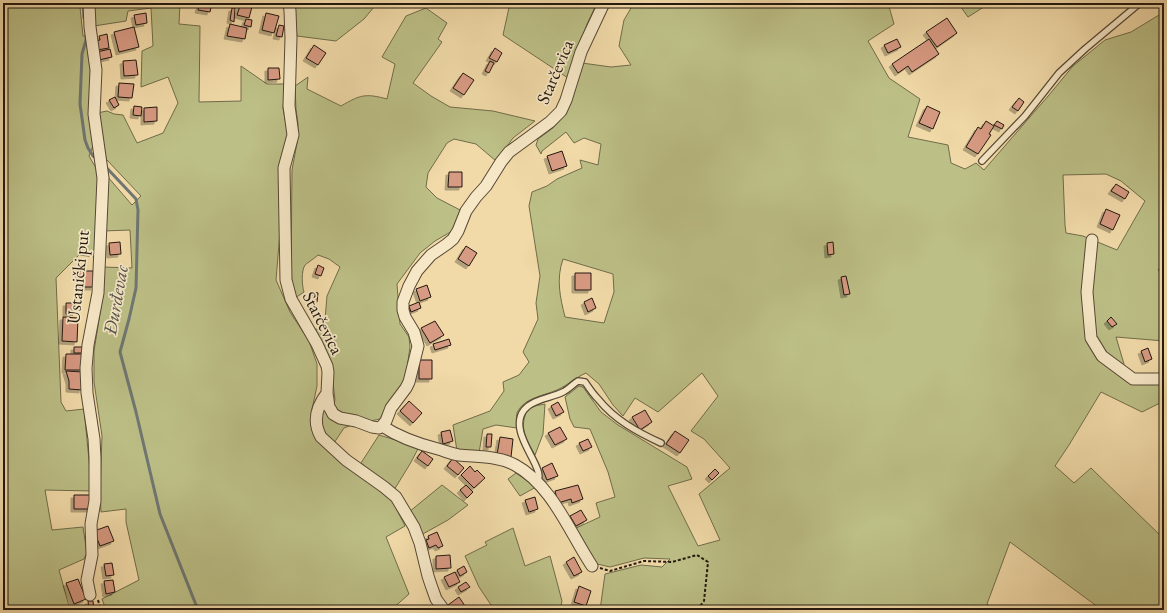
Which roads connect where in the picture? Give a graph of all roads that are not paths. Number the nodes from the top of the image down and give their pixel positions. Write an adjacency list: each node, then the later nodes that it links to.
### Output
1 (89, 3): 13 (street, Ustanički put)
2 (289, 3): 8 (street, Starčevica)
3 (604, 3): 9 (street, Starčevica)
4 (1140, 3): 5 (lane)
5 (982, 161)
6 (1092, 240): 7 (street)
7 (1164, 379)
8 (327, 393): 9 (street, Starčevica); 14 (street)
9 (382, 426): 11 (street)
10 (661, 443): 11 (lane)
11 (537, 482): 12 (street)
12 (592, 566)
13 (90, 594)
14 (444, 610)

